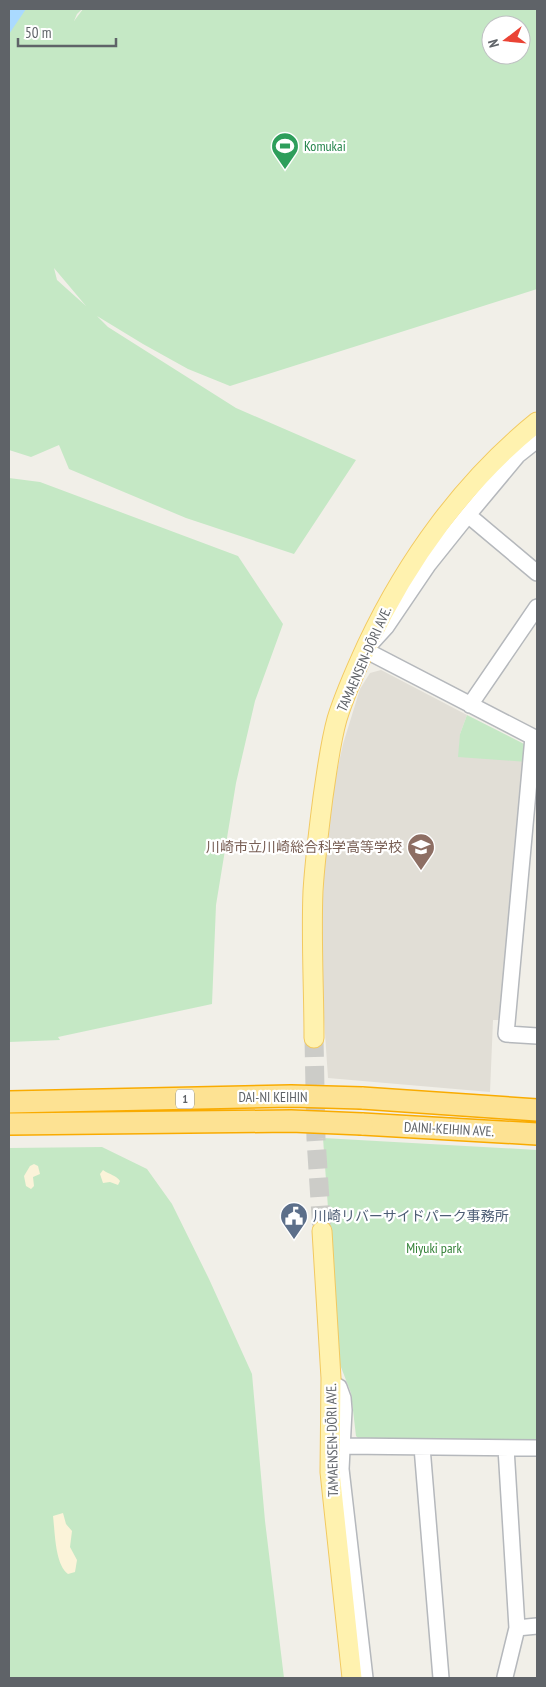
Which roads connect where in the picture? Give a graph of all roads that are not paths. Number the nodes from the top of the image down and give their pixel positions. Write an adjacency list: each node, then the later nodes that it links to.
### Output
1 (537, 422): 6 (main road, TAMAENSEN-DŌRI AVE.)
2 (537, 440): 3 (street)
3 (468, 514): 4 (street); 6 (street)
4 (537, 573)
5 (537, 607): 7 (street)
6 (365, 650): 7 (street); 10 (main road, TAMAENSEN-DŌRI AVE.)
7 (470, 705): 8 (street)
8 (535, 738): 9 (street)
9 (537, 1036)
10 (314, 1038)
11 (9, 1102): 12 (highway, DAI-NI KEIHIN / 1, bridge)
12 (537, 1110)
13 (9, 1124): 14 (highway, DAI-NI KEIHIN / 1, bridge)
14 (362, 1124): 15 (highway, DAINI-KEIHIN AVE. / 1)
15 (537, 1134)
16 (322, 1231): 17 (main road, TAMAENSEN-DŌRI AVE.)
17 (331, 1384): 18 (street); 24 (main road, TAMAENSEN-DŌRI AVE.)
18 (343, 1446): 19 (street); 25 (street)
19 (422, 1447): 20 (street); 26 (street)
20 (506, 1448): 21 (street); 23 (street)
21 (537, 1448)
22 (537, 1626): 23 (street)
23 (517, 1628): 27 (street)
24 (352, 1678)
25 (365, 1678)
26 (441, 1678)
27 (502, 1678)

